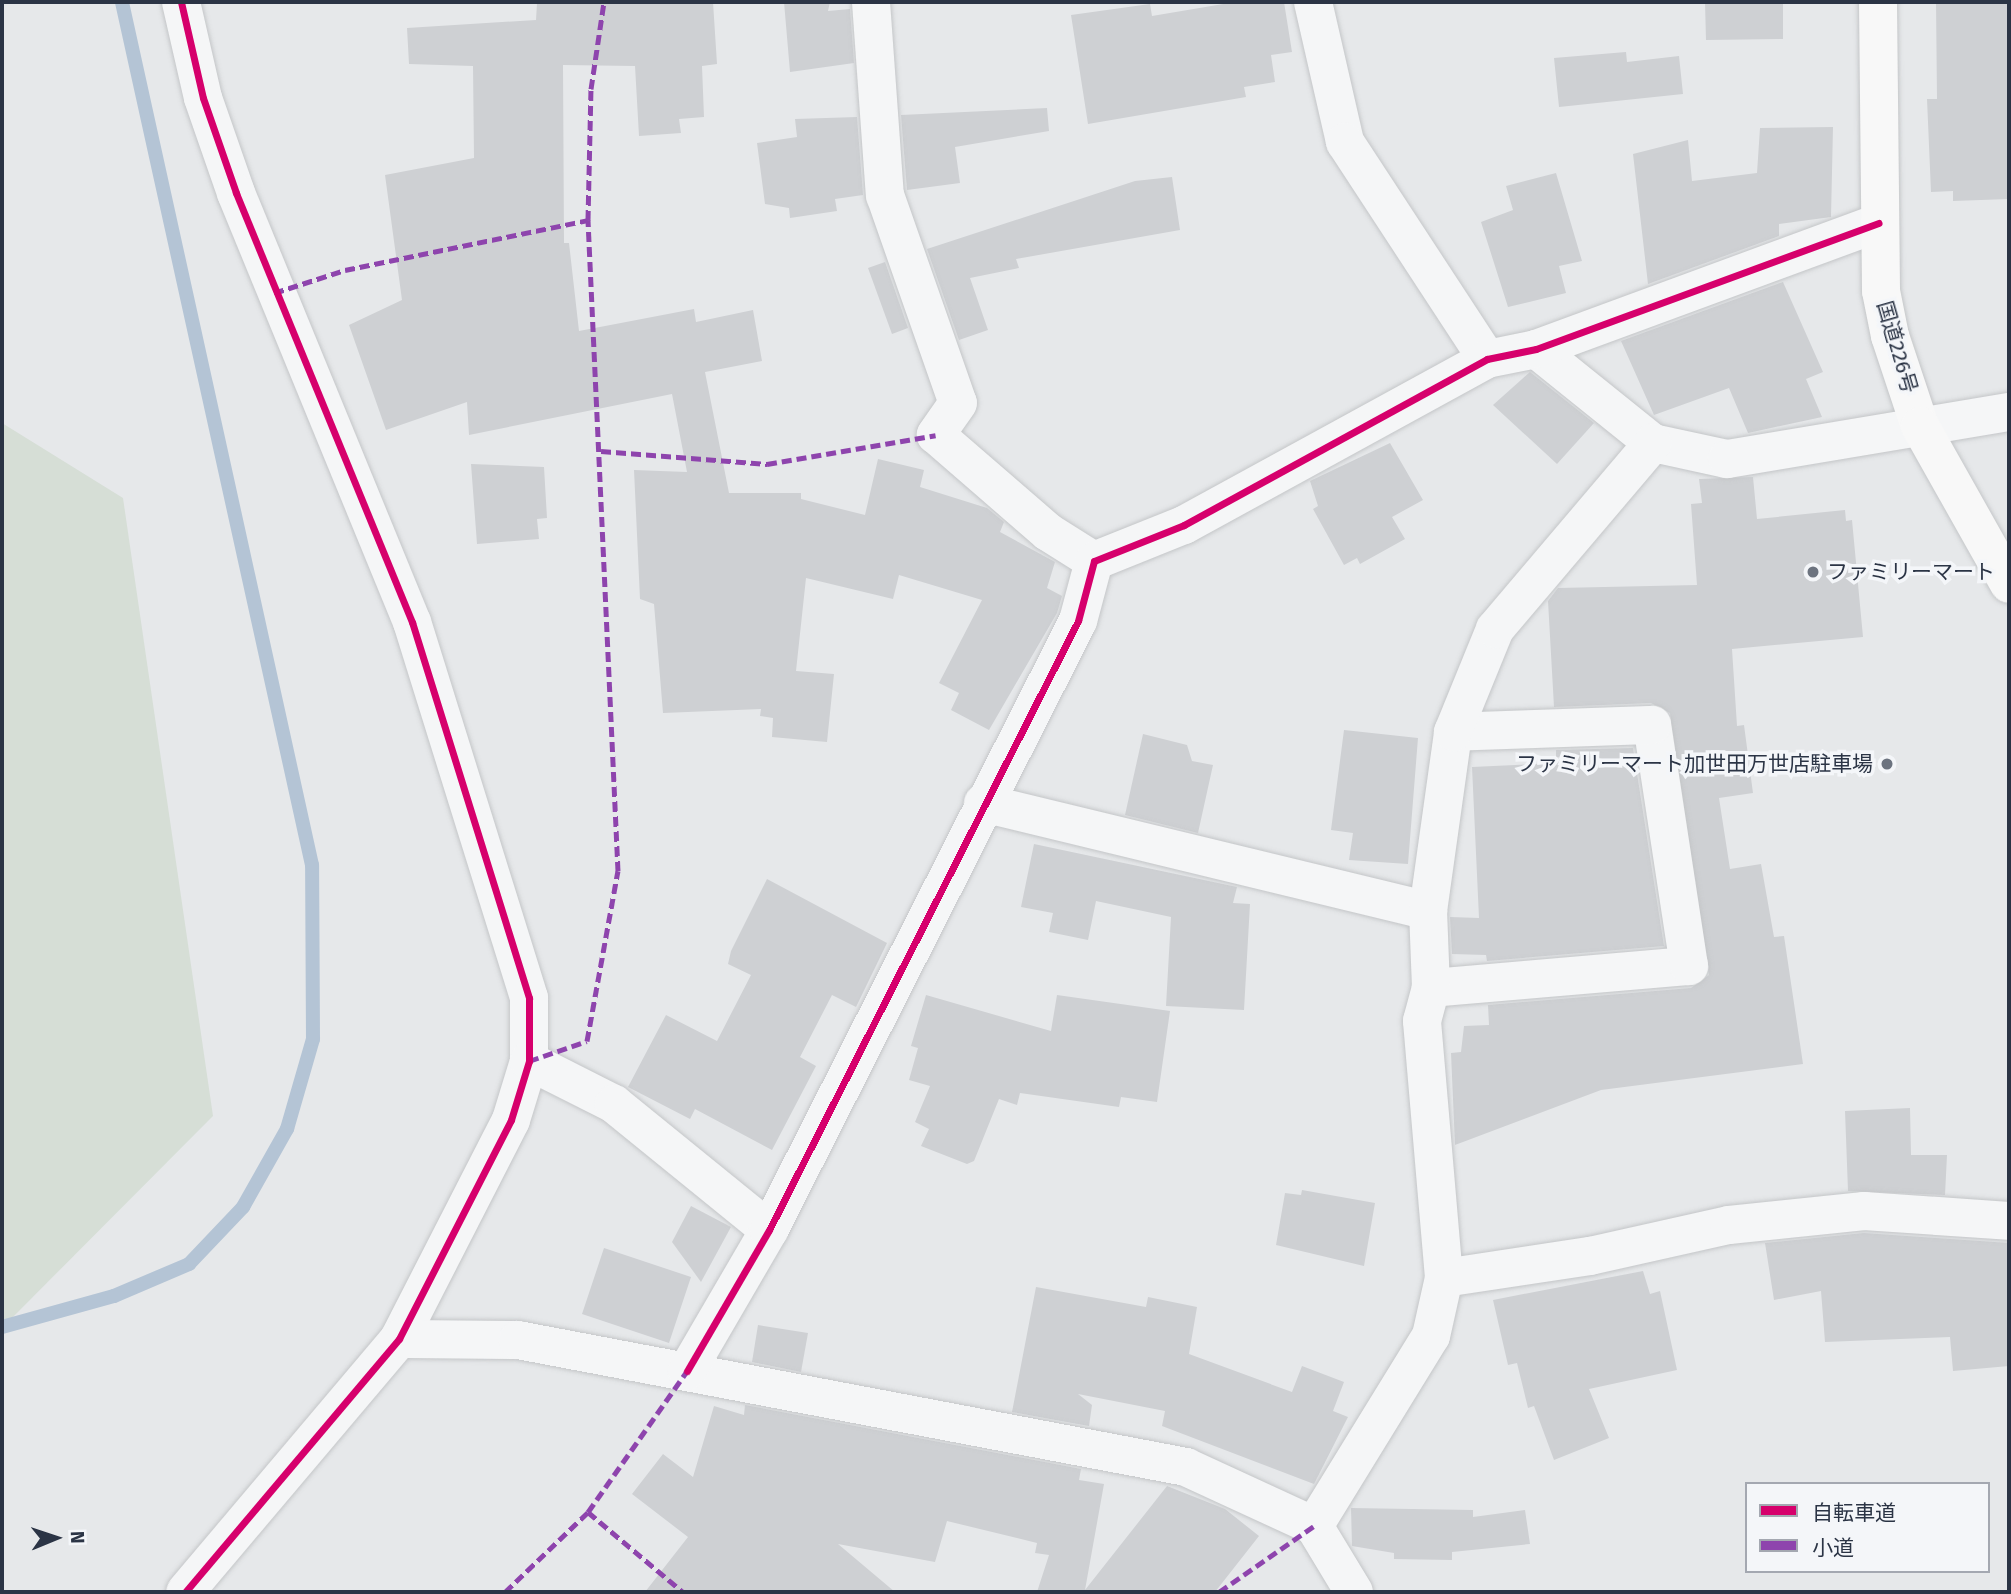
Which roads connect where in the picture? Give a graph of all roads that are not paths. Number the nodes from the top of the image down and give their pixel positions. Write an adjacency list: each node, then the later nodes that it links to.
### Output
1 (181, 2): 17 (street)
2 (871, 2): 11 (street)
3 (1313, 2): 7 (street)
4 (1878, 2): 5 (highway, 国道226号)
5 (1879, 223): 6 (street); 9 (highway, 国道226号)
6 (1536, 349): 7 (street); 10 (street)
7 (1487, 359): 11 (street)
8 (2009, 412): 9 (street)
9 (1920, 426): 10 (street); 12 (highway, 国道226号)
10 (1653, 443): 13 (street)
11 (1094, 561): 14 (street)
12 (2009, 584)
13 (1453, 732): 15 (street); 16 (street)
14 (983, 803): 15 (street); 19 (street)
15 (1428, 911): 16 (street)
16 (1431, 988): 20 (street)
17 (528, 1061): 19 (street); 21 (street)
18 (2009, 1222): 20 (street)
19 (769, 1230): 22 (street)
20 (1444, 1278): 23 (street)
21 (399, 1339): 22 (street); 24 (street)
22 (687, 1371): 23 (street)
23 (1314, 1526): 25 (street)
24 (186, 1592)
25 (1354, 1592)

